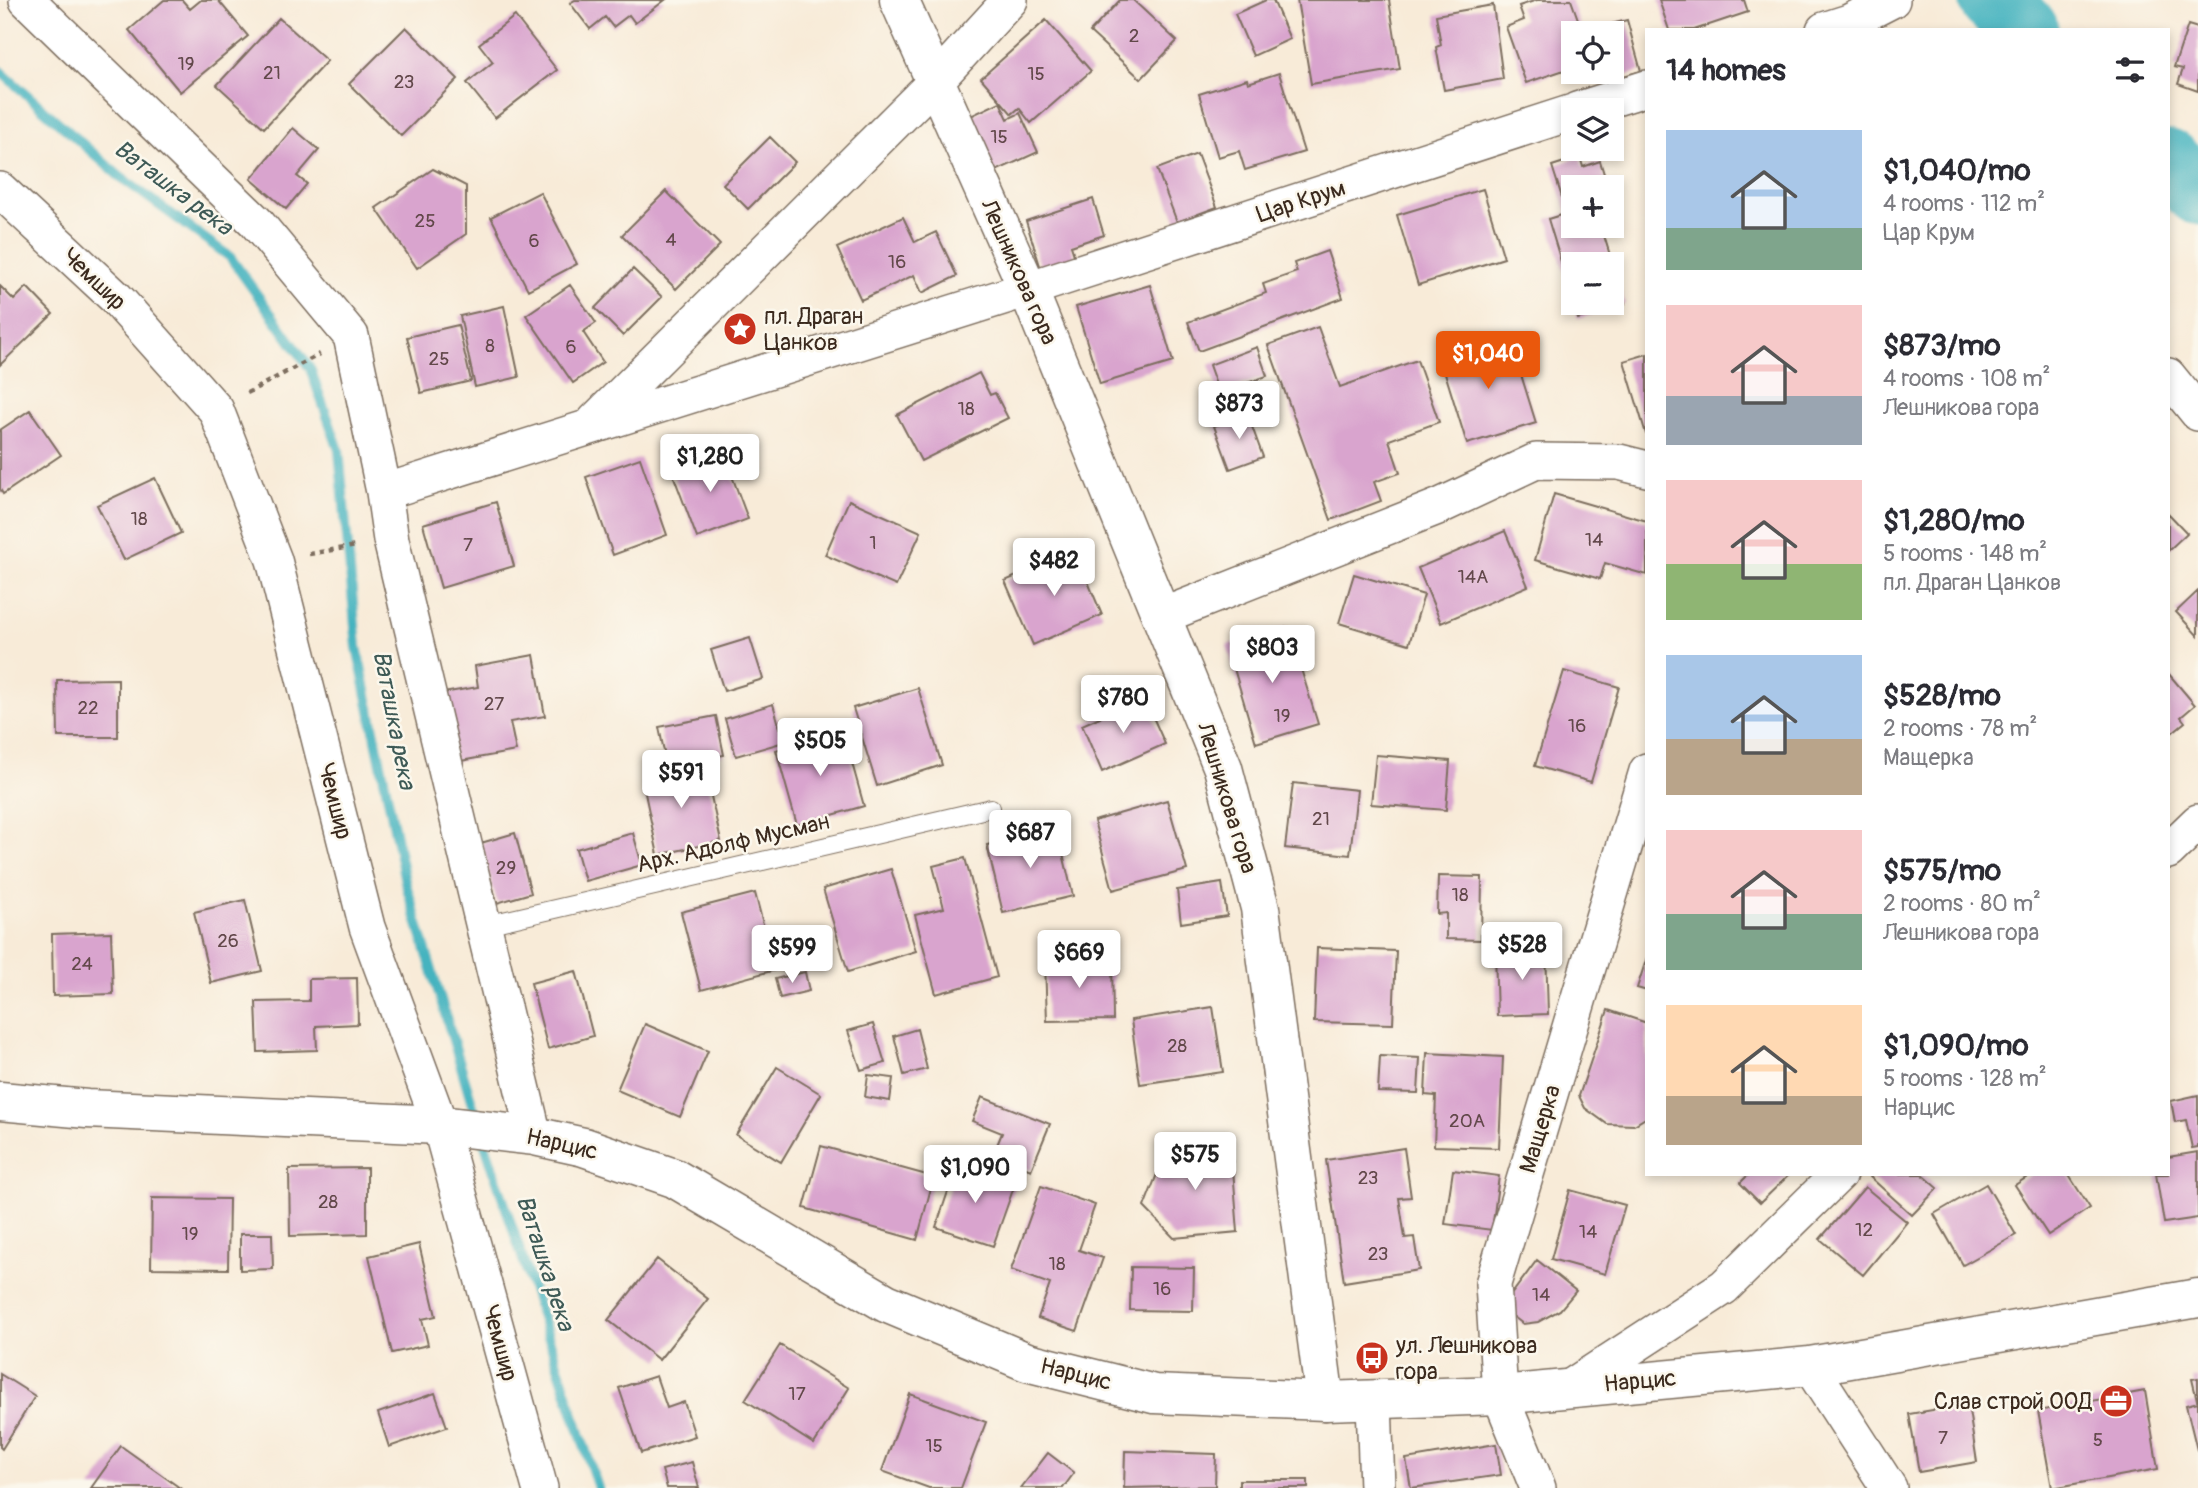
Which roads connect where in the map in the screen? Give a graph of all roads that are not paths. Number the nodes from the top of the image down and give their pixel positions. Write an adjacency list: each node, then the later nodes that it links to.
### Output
1 (27, 0): 16 (street)
2 (899, 0): 6 (main road, Лешникова гора)
3 (1010, 0): 6 (street)
4 (1892, 0): 5 (street)
5 (1842, 22)
6 (934, 83): 11 (main road, Лешникова гора); 14 (street)
7 (1645, 89): 8 (street, Цар Крум)
8 (1616, 98)
9 (1561, 116): 11 (street, Цар Крум)
10 (0, 190): 24 (street, Чемшир)
11 (1028, 289): 14 (street); 17 (main road, Лешникова гора)
12 (2170, 378): 13 (street)
13 (2198, 413)
14 (590, 425): 16 (street)
15 (1645, 468): 17 (street)
16 (384, 492): 22 (street)
17 (1163, 616): 31 (main road, Лешникова гора)
18 (1645, 778): 30 (street, Мащерка)
19 (991, 808): 22 (lane, Арх. Адолф Мусман)
20 (2198, 822): 21 (street)
21 (2170, 849)
22 (486, 925): 25 (street)
23 (0, 1101): 24 (main road, Нарцис)
24 (440, 1125): 25 (main road, Нарцис); 33 (street, Чемшир)
25 (534, 1136): 31 (main road, Нарцис)
26 (1837, 1176): 29 (street)
27 (2198, 1298): 28 (main road, Нарцис)
28 (1810, 1366): 29 (main road, Нарцис); 36 (street)
29 (1569, 1388): 30 (main road, Нарцис)
30 (1500, 1395): 32 (main road, Нарцис); 35 (street, Мащерка)
31 (1325, 1401): 32 (main road, Нарцис)
32 (1374, 1401): 34 (street)
33 (540, 1488)
34 (1377, 1488)
35 (1538, 1488)
36 (1889, 1488)

